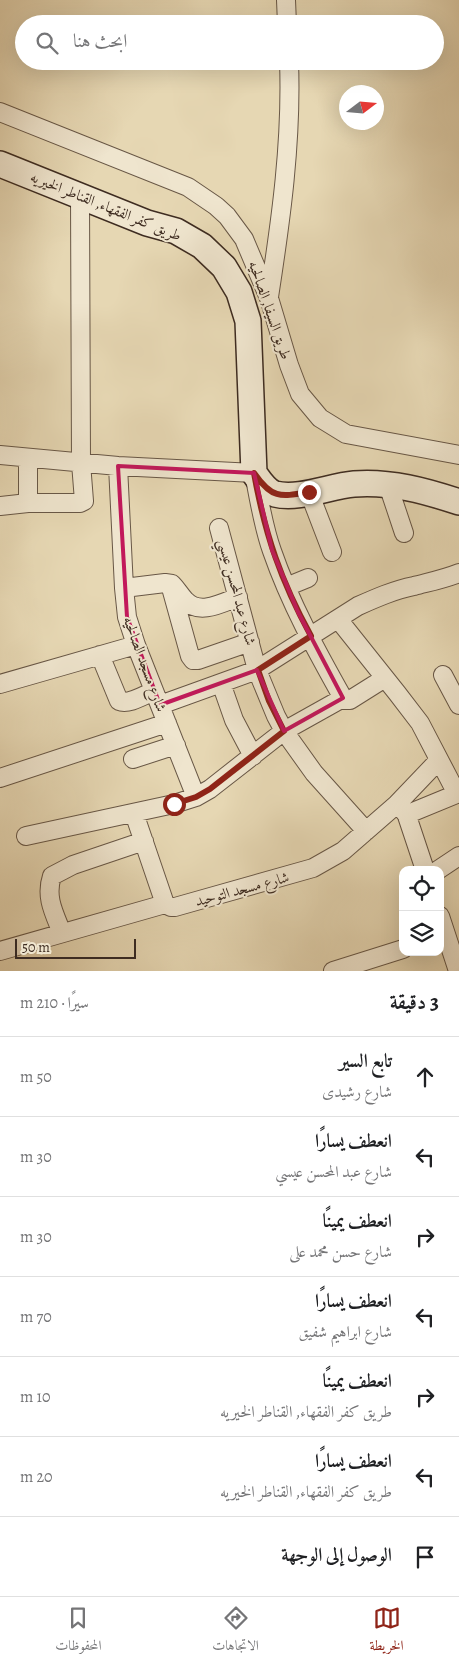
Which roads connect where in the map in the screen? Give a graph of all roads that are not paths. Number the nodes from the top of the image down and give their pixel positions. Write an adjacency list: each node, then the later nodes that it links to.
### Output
1 (286, 0): 2 (street)
2 (287, 15)
3 (289, 70): 7 (street)
4 (0, 112): 7 (street, طريق السيفا, الصالحيه)
5 (0, 164): 6 (street, طريق كفر الفقهاء, القناطر الخيريه)
6 (80, 196): 11 (street); 13 (street, طريق كفر الفقهاء, القناطر الخيريه)
7 (269, 298): 9 (street, طريق السيفا, الصالحيه)
8 (0, 455): 10 (street)
9 (459, 455)
10 (28, 458): 11 (street); 17 (street)
11 (81, 463): 12 (street); 17 (street)
12 (118, 466): 13 (street); 25 (street, شارع مسجد الصالحيه)
13 (254, 473): 15 (street); 26 (street)
14 (388, 485): 15 (street); 16 (street); 20 (street)
15 (309, 492): 21 (street)
16 (459, 502)
17 (28, 503): 18 (street)
18 (0, 506)
19 (219, 528): 27 (street, شارع عبد المحسن عيسي)
20 (404, 534)
21 (332, 552)
22 (458, 575): 28 (street)
23 (308, 578): 26 (street)
24 (170, 584): 25 (street); 27 (street); 30 (street)
25 (124, 588): 31 (street, شارع مسجد الصالحيه)
26 (286, 588): 29 (street)
27 (238, 597): 30 (street, شارع عبد المحسن عيسي)
28 (338, 619): 29 (street); 35 (street)
29 (311, 636): 33 (street); 39 (street)
30 (250, 642): 33 (street, شارع عبد المحسن عيسي)
31 (136, 645): 32 (street); 38 (street, شارع مسجد الصالحيه)
32 (100, 655): 37 (street); 38 (street)
33 (258, 670): 36 (street); 42 (street, شارع عبد المحسن عيسي)
34 (443, 674): 40 (street)
35 (385, 678): 39 (street); 46 (street)
36 (221, 683): 38 (street); 44 (street)
37 (0, 684)
38 (157, 698): 41 (street, شارع مسجد الصالحيه)
39 (343, 698): 42 (street)
40 (459, 705)
41 (167, 723): 43 (street, شارع مسجد الصالحيه); 47 (street)
42 (284, 731): 44 (street); 52 (street, شارع عبد المحسن عيسي)
43 (176, 746): 45 (street); 49 (street, شارع مسجد الصالحيه)
44 (253, 756): 49 (street)
45 (133, 759)
46 (438, 762): 48 (street); 50 (street)
47 (0, 778)
48 (458, 794): 50 (street, شارع مسجد التوحيد)
49 (196, 797): 51 (street)
50 (402, 809): 52 (street, شارع مسجد التوحيد); 56 (street)
51 (134, 812): 53 (street); 54 (street)
52 (366, 830): 58 (street, شارع مسجد التوحيد)
53 (26, 836)
54 (144, 841): 58 (street); 59 (street)
55 (459, 856): 57 (street)
56 (423, 866)
57 (444, 866)
58 (165, 904): 59 (street, شارع مسجد التوحيد)
59 (62, 933): 61 (street, شارع مسجد التوحيد)
60 (444, 938): 64 (street)
61 (0, 950)
62 (399, 950): 63 (street)
63 (334, 971)
64 (458, 971)

